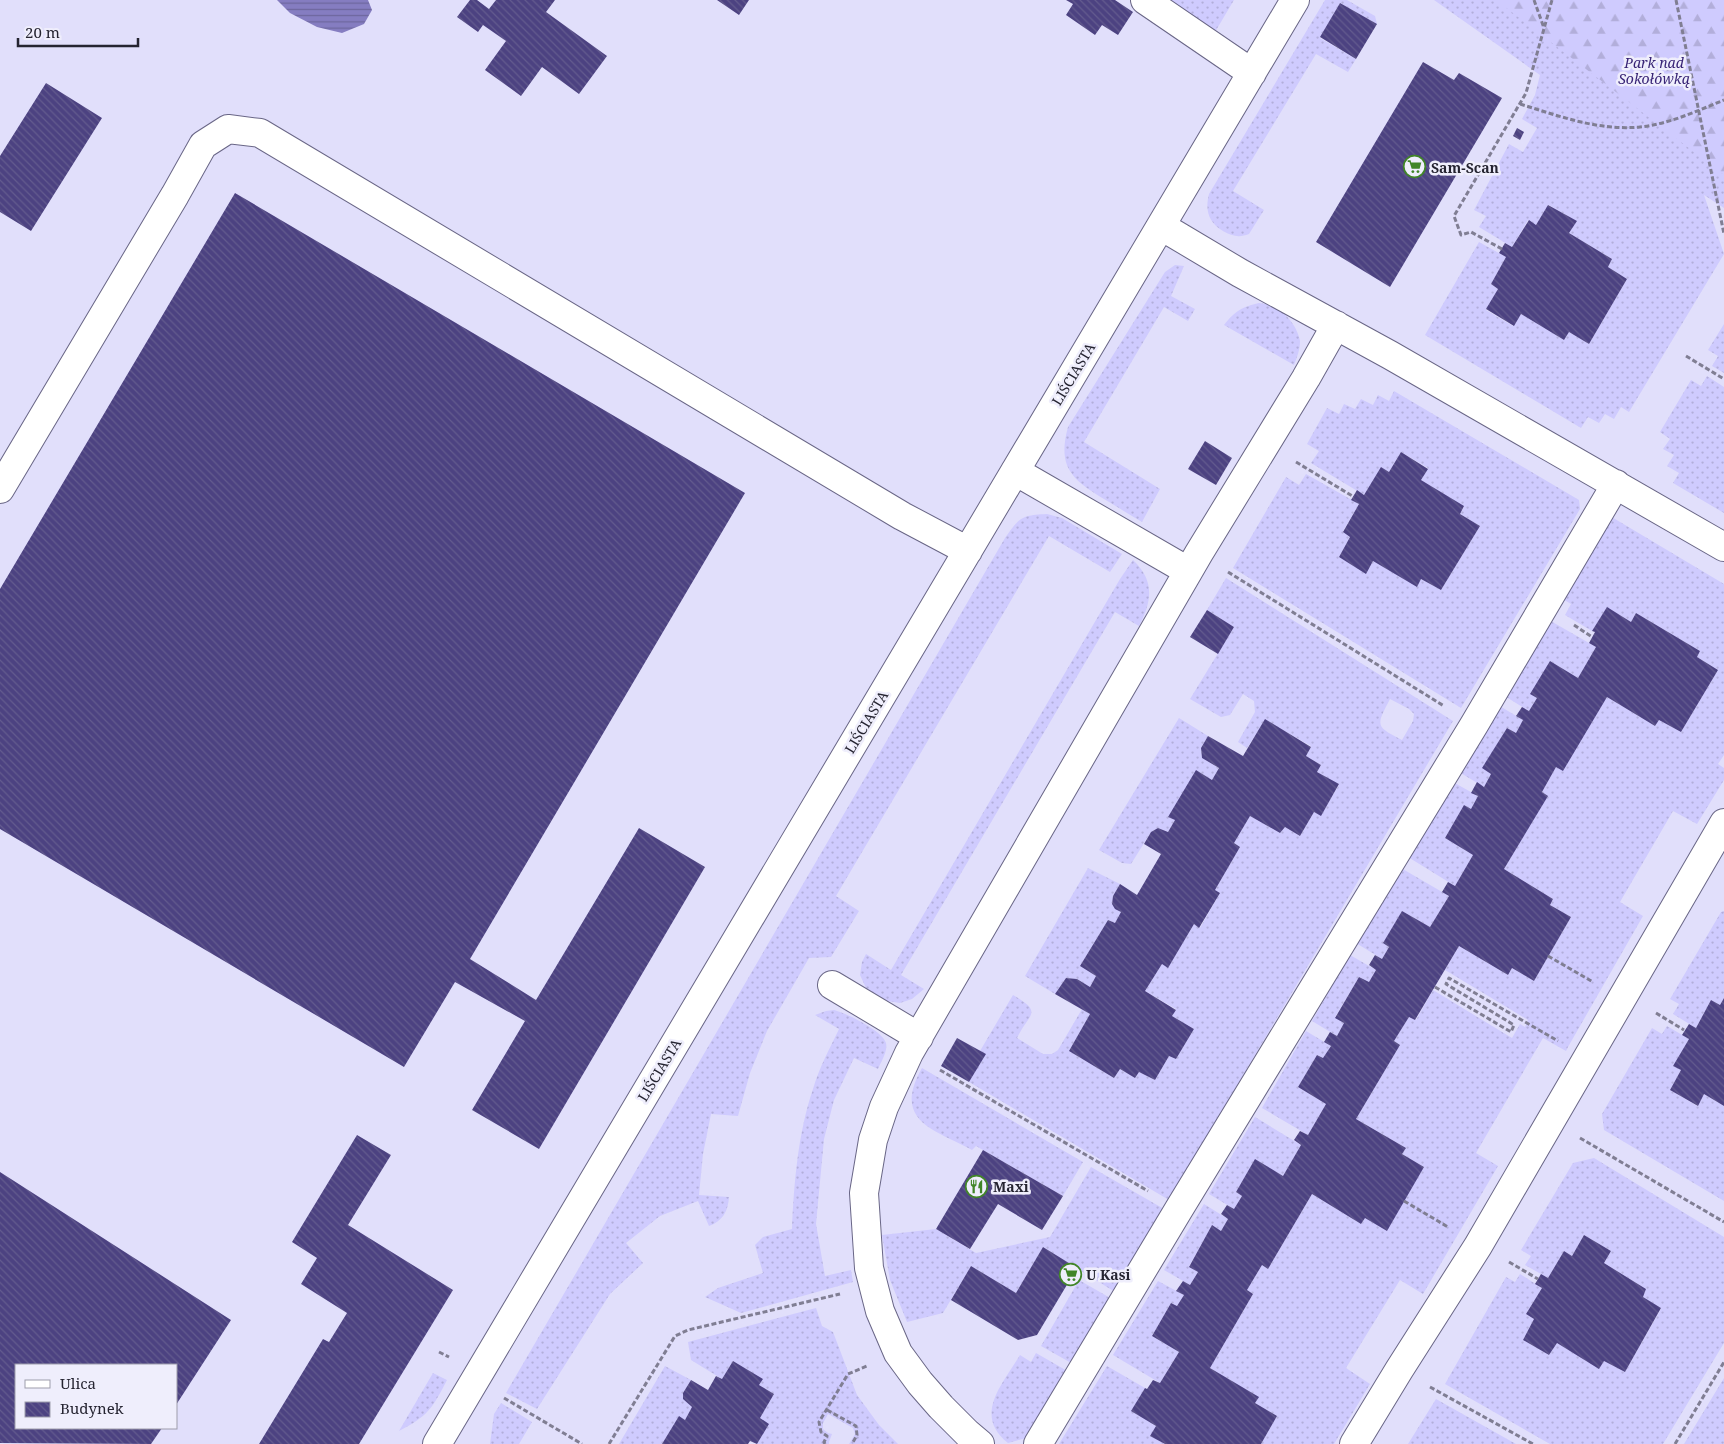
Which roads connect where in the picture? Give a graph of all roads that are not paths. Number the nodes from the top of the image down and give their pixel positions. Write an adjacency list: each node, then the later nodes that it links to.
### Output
1 (1145, 0): 3 (street)
2 (1295, 0): 3 (street, LIŚCIASTA)
3 (1252, 73): 4 (street, LIŚCIASTA)
4 (1161, 226): 5 (street); 6 (street, LIŚCIASTA)
5 (1336, 325): 7 (street); 11 (street)
6 (1015, 471): 10 (street, LIŚCIASTA); 11 (street)
7 (1616, 484): 9 (street); 17 (street)
8 (0, 489): 10 (street)
9 (1724, 547)
10 (968, 551): 15 (street, LIŚCIASTA)
11 (1194, 562): 14 (street)
12 (1724, 823): 18 (street)
13 (832, 985): 14 (street)
14 (914, 1045): 16 (street)
15 (438, 1444)
16 (980, 1444)
17 (1038, 1444)
18 (1354, 1444)

